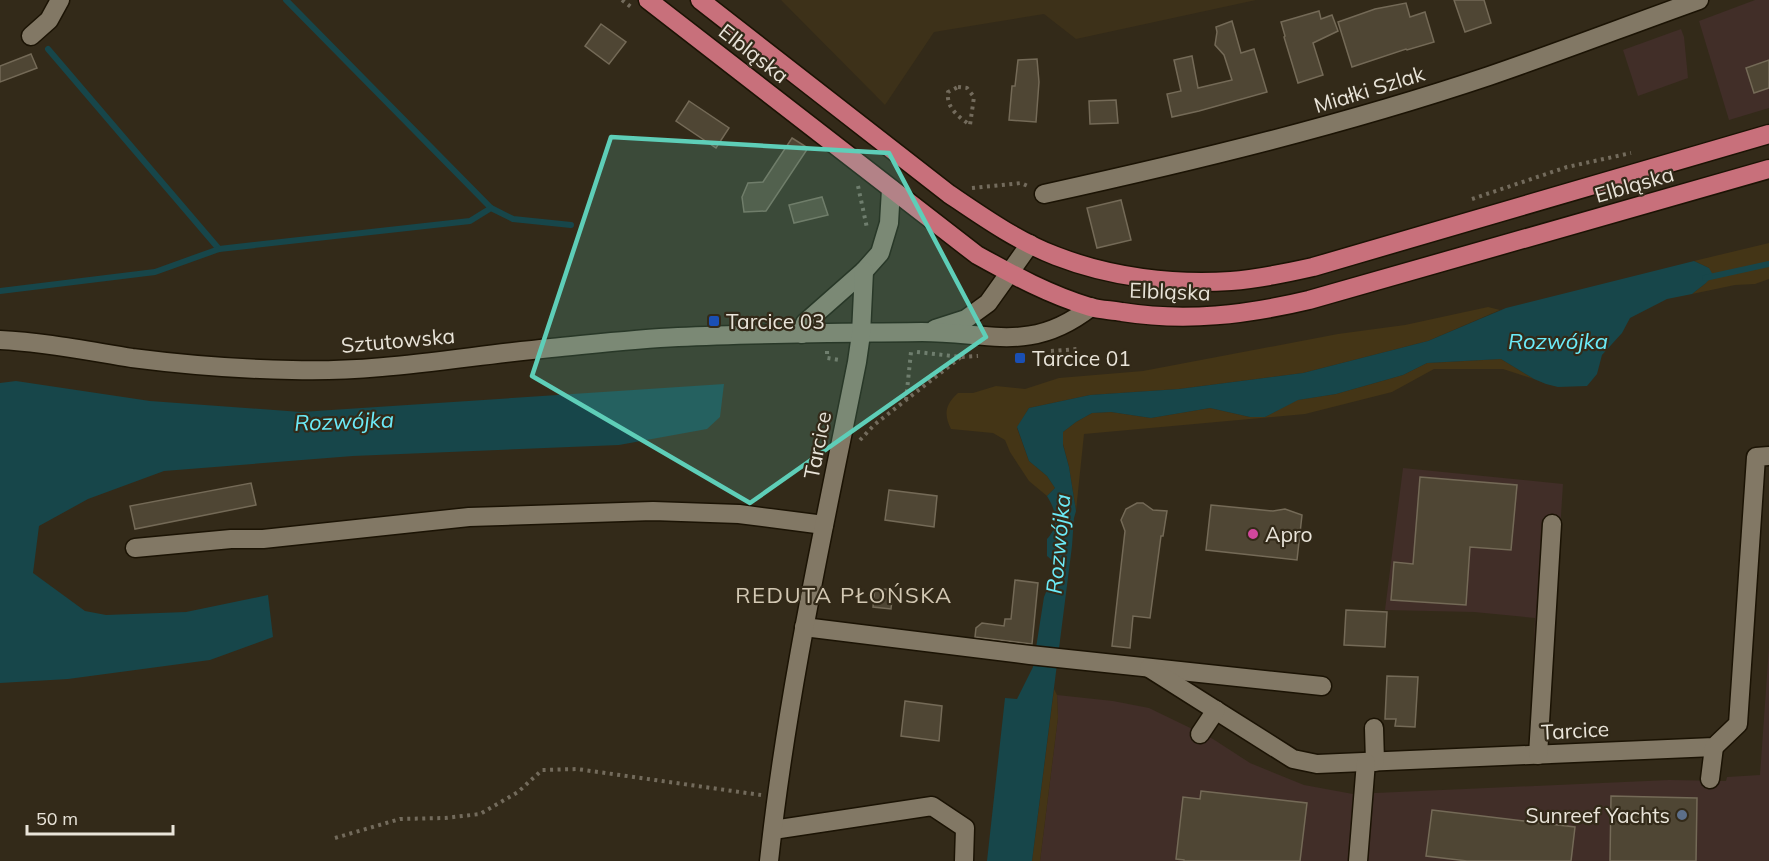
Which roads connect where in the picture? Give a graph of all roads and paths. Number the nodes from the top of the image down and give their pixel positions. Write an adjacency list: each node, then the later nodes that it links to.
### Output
1 (60, 0): 6 (street)
2 (648, 0): 14 (main road, Elbląska)
3 (700, 0): 19 (main road, Elbląska)
4 (1699, 0): 5 (street, Miałki Szlak)
5 (1655, 7): 16 (street, Miałki Szlak)
6 (31, 36)
7 (970, 125): 7 (path)
8 (1769, 134): 19 (main road, Elbląska)
9 (1634, 152): 17 (path)
10 (1769, 169): 22 (main road, Elbląska)
11 (855, 182): 18 (path)
12 (964, 182): 13 (path)
13 (972, 188): 15 (path); 16 (path)
14 (891, 189): 20 (street); 21 (main road, Elbląska)
15 (981, 194)
16 (1044, 194)
17 (1462, 203)
18 (868, 231)
19 (1030, 244): 21 (street, Sztutowska)
20 (864, 271): 24 (street); 25 (street, Tarcice)
21 (1010, 274): 22 (main road, Elbląska); 23 (street, Sztutowska)
22 (1091, 307): 23 (street, Sztutowska)
23 (925, 332): 25 (street, Sztutowska)
24 (802, 334): 25 (street, Sztutowska); 26 (street, Sztutowska)
25 (861, 334): 33 (street, Tarcice)
26 (0, 340)
27 (911, 352): 29 (path)
28 (962, 357): 29 (path)
29 (906, 400): 30 (path)
30 (857, 444)
31 (1769, 456): 41 (street)
32 (1552, 524): 42 (street)
33 (824, 525): 34 (street); 35 (street, Tarcice)
34 (135, 548)
35 (804, 627): 36 (street, Tarcice); 45 (street, Tarcice)
36 (1149, 668): 37 (street, Tarcice); 38 (street, Tarcice)
37 (1323, 686)
38 (1216, 710): 40 (street); 43 (street, Tarcice)
39 (1374, 728): 43 (street)
40 (1200, 734)
41 (1714, 747): 42 (street, Tarcice); 44 (street)
42 (1538, 755): 43 (street, Tarcice)
43 (1371, 762): 50 (street)
44 (1710, 779)
45 (776, 797): 46 (street, Tarcice); 47 (path)
46 (773, 830): 48 (street, Tarcice); 49 (street)
47 (335, 838)
48 (769, 861)
49 (964, 861)
50 (1358, 861)

